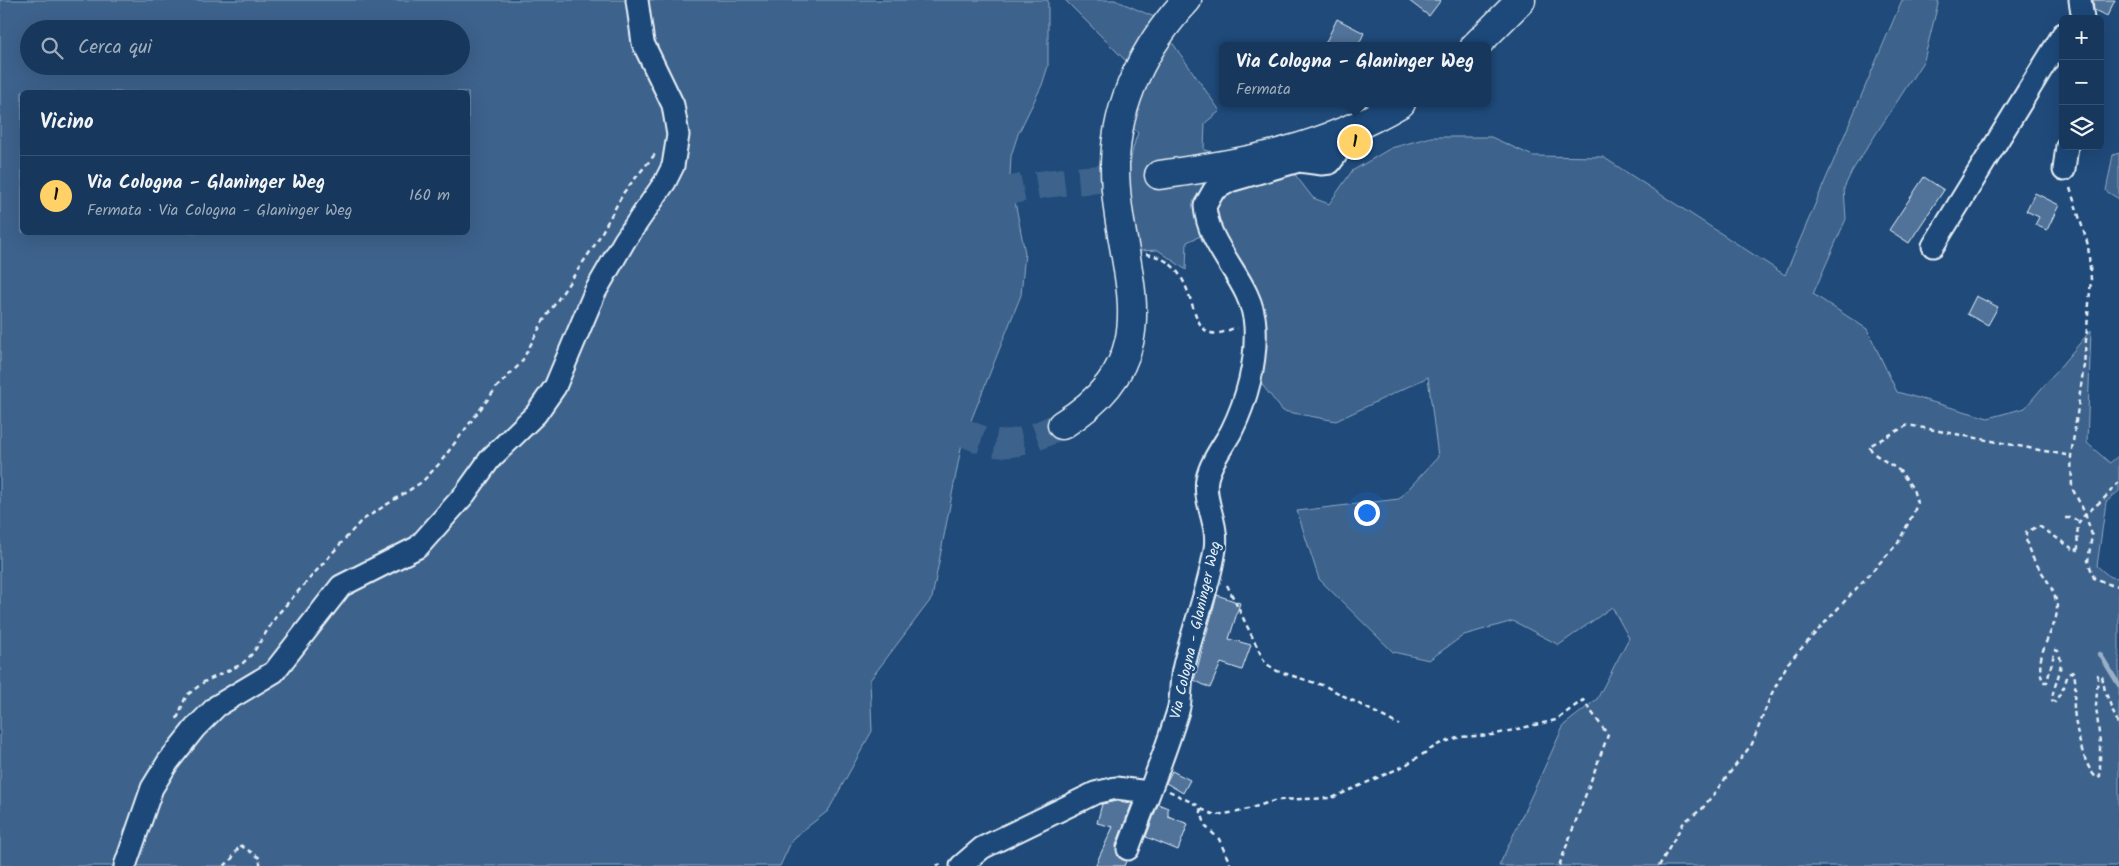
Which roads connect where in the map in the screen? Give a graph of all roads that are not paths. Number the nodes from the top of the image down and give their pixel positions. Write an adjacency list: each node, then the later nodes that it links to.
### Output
1 (638, 0): 15 (street)
2 (1187, 0): 12 (main road)
3 (1521, 0): 5 (main road)
4 (2059, 41): 11 (street)
5 (1479, 42)
6 (1392, 107): 7 (main road)
7 (1330, 138): 10 (main road); 13 (street, Via Cologna - Glaninger Weg)
8 (2066, 150): 9 (street)
9 (2064, 170)
10 (1159, 175)
11 (1933, 246)
12 (1062, 425)
13 (1149, 792): 14 (street, Via Cologna - Glaninger Weg); 16 (street)
14 (1128, 849)
15 (125, 866)
16 (961, 866)

